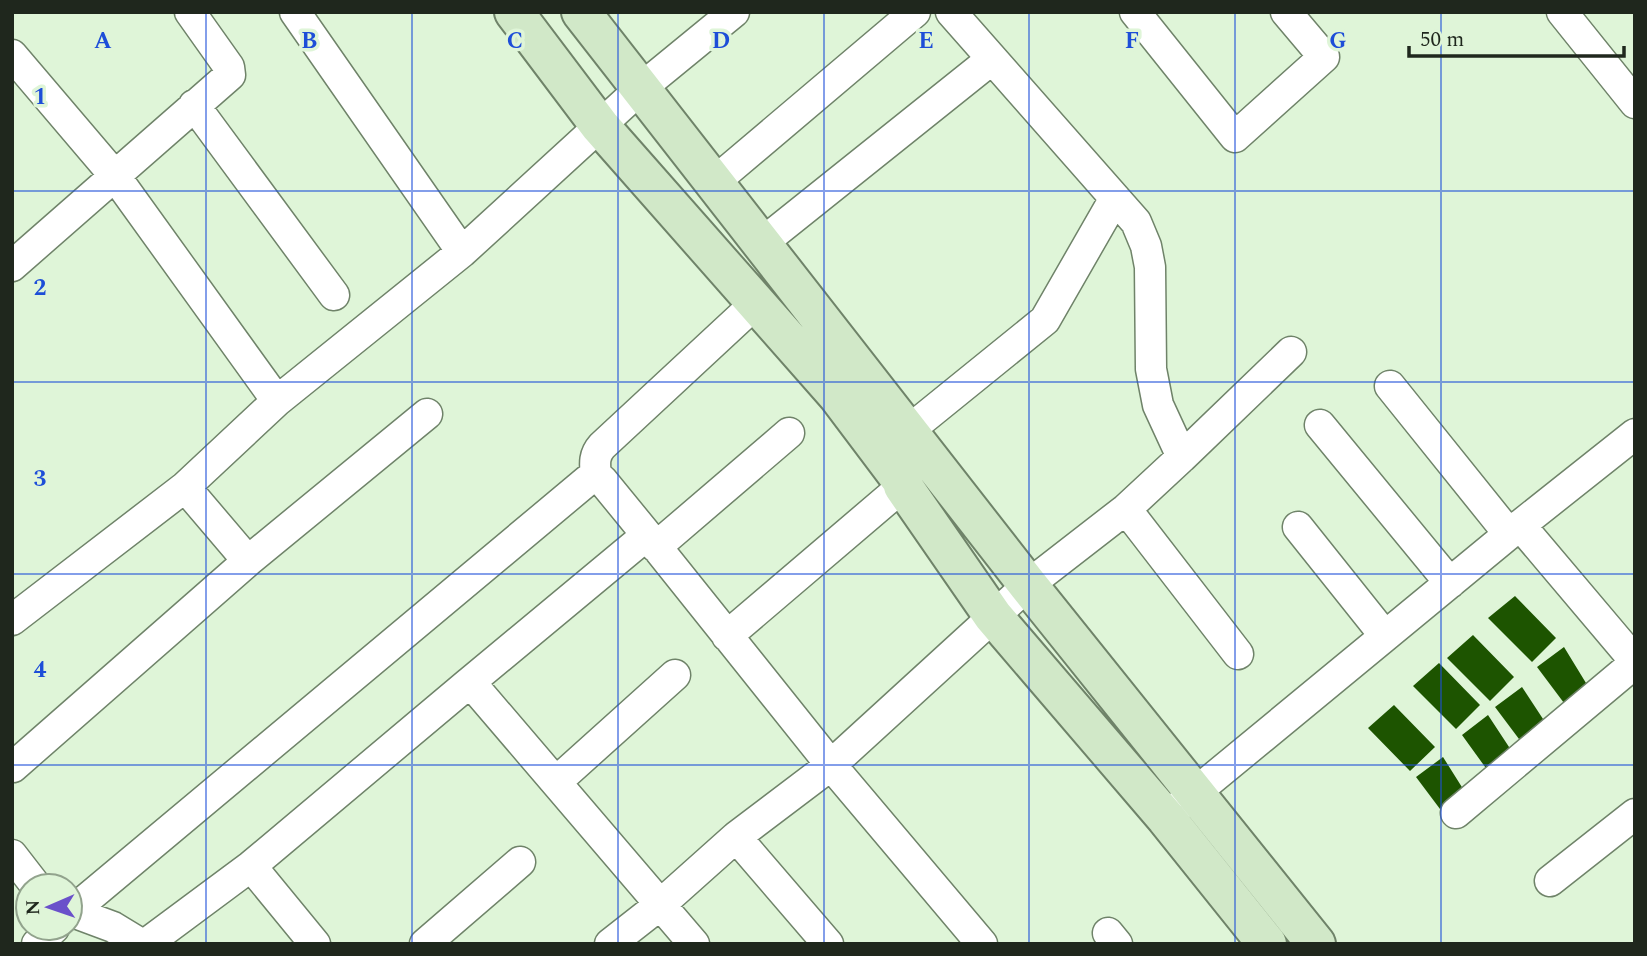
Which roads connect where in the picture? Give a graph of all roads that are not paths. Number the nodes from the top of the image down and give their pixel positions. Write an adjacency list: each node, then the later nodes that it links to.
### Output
1 (190, 12): 16 (street)
2 (295, 12): 22 (street)
3 (514, 12): 17 (street)
4 (581, 12): 14 (street)
5 (915, 12): 19 (street)
6 (951, 12): 12 (street)
7 (1135, 12): 10 (street)
8 (1562, 12): 13 (street)
9 (733, 13): 14 (street)
10 (1290, 14)
11 (12, 55): 18 (street)
12 (992, 59): 20 (street); 21 (street)
13 (1625, 71): 15 (street)
14 (640, 89): 17 (street); 19 (street)
15 (1635, 103)
16 (194, 105): 18 (street); 24 (street)
17 (600, 126): 22 (street); 25 (street)
18 (115, 176): 23 (street); 28 (street)
19 (713, 183): 21 (street)
20 (1115, 198): 31 (street); 34 (street)
21 (762, 243): 31 (street)
22 (462, 252): 28 (street)
23 (12, 266)
24 (334, 295)
25 (756, 303): 35 (street); 36 (street)
26 (1290, 352): 34 (street)
27 (1390, 386): 40 (street)
28 (277, 401): 37 (street)
29 (427, 414): 42 (street)
30 (1320, 425): 43 (street)
31 (908, 431): 44 (street)
32 (789, 433): 41 (street)
33 (1635, 434): 40 (street)
34 (1182, 457): 38 (street)
35 (596, 478): 41 (street); 65 (street)
36 (903, 486): 45 (street); 47 (street)
37 (185, 488): 42 (street); 46 (street)
38 (1126, 509): 44 (street); 49 (street)
39 (1298, 527): 48 (street)
40 (1514, 529): 43 (street); 50 (street)
41 (652, 541): 47 (street); 52 (street)
42 (248, 561): 54 (street)
43 (1450, 583): 48 (street)
44 (1028, 585): 45 (street); 56 (street)
45 (993, 616): 53 (street); 56 (street)
46 (12, 620)
47 (727, 636): 53 (street)
48 (1385, 636): 56 (street)
49 (1238, 654)
50 (1635, 662): 57 (street)
51 (675, 675): 55 (street)
52 (470, 682): 55 (street); 62 (street)
53 (831, 765): 59 (street); 74 (street)
54 (13, 767)
55 (556, 782): 66 (street)
56 (1180, 806): 75 (street); 76 (street)
57 (1457, 813)
58 (1635, 814): 64 (street)
59 (736, 837): 66 (street); 73 (street)
60 (12, 855): 63 (street)
61 (520, 862): 71 (street)
62 (251, 866): 69 (street); 70 (street)
63 (25, 872)
64 (1550, 881)
65 (84, 901)
66 (661, 904): 68 (street); 72 (street)
67 (84, 920): 69 (street)
68 (612, 943)
69 (143, 944)
70 (315, 944)
71 (425, 944)
72 (694, 944)
73 (828, 944)
74 (982, 944)
75 (1267, 944)
76 (1316, 944)

